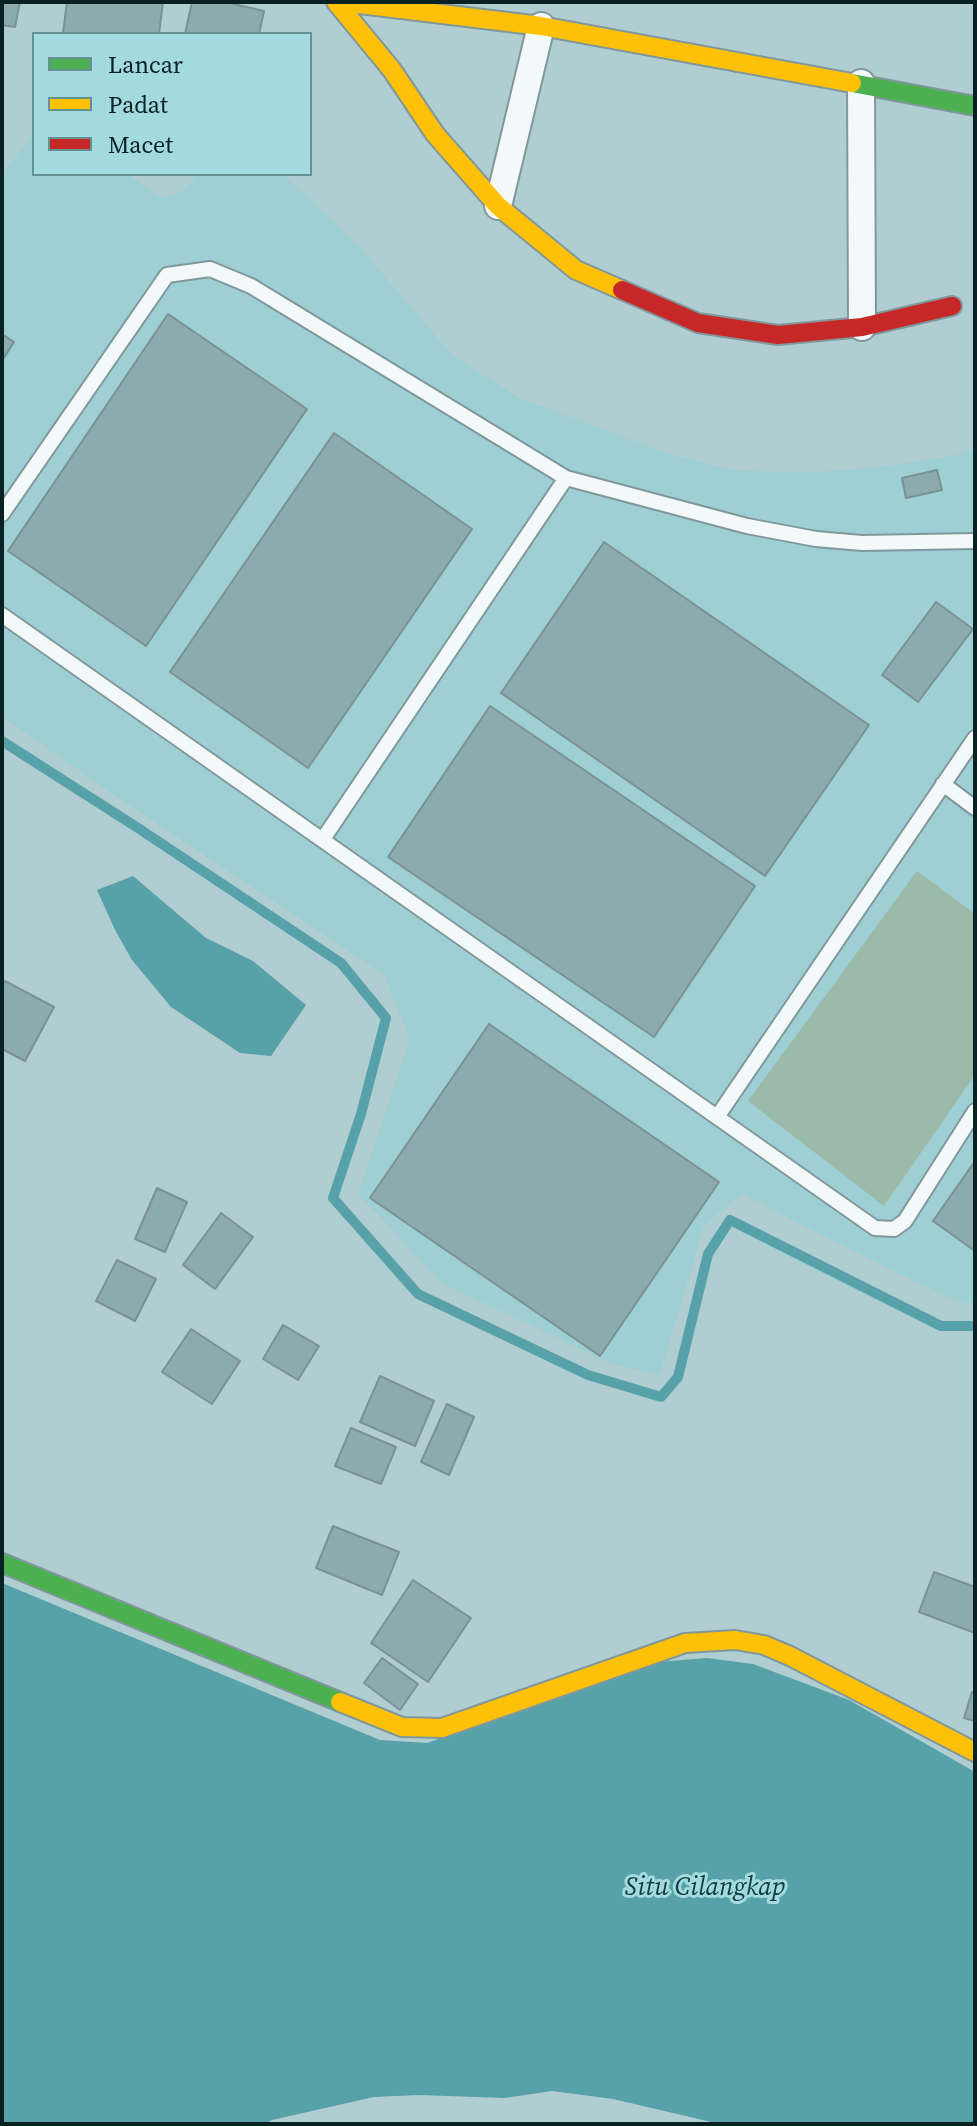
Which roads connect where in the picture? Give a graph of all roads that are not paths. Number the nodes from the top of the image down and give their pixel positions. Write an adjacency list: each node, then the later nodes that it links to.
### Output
1 (336, 2): 6 (street)
2 (343, 2): 3 (street)
3 (541, 26): 4 (street); 6 (street)
4 (861, 83): 5 (street); 8 (street)
5 (975, 106)
6 (498, 206): 8 (street)
7 (952, 306): 8 (street)
8 (862, 327)
9 (566, 478): 10 (lane); 11 (lane); 16 (lane)
10 (2, 514)
11 (975, 541)
12 (2, 615): 16 (lane)
13 (975, 738): 14 (lane)
14 (943, 784): 15 (lane); 18 (lane)
15 (975, 808)
16 (323, 839): 18 (lane)
17 (975, 1111): 18 (lane)
18 (717, 1117)
19 (2, 1563): 20 (street)
20 (975, 1752)

